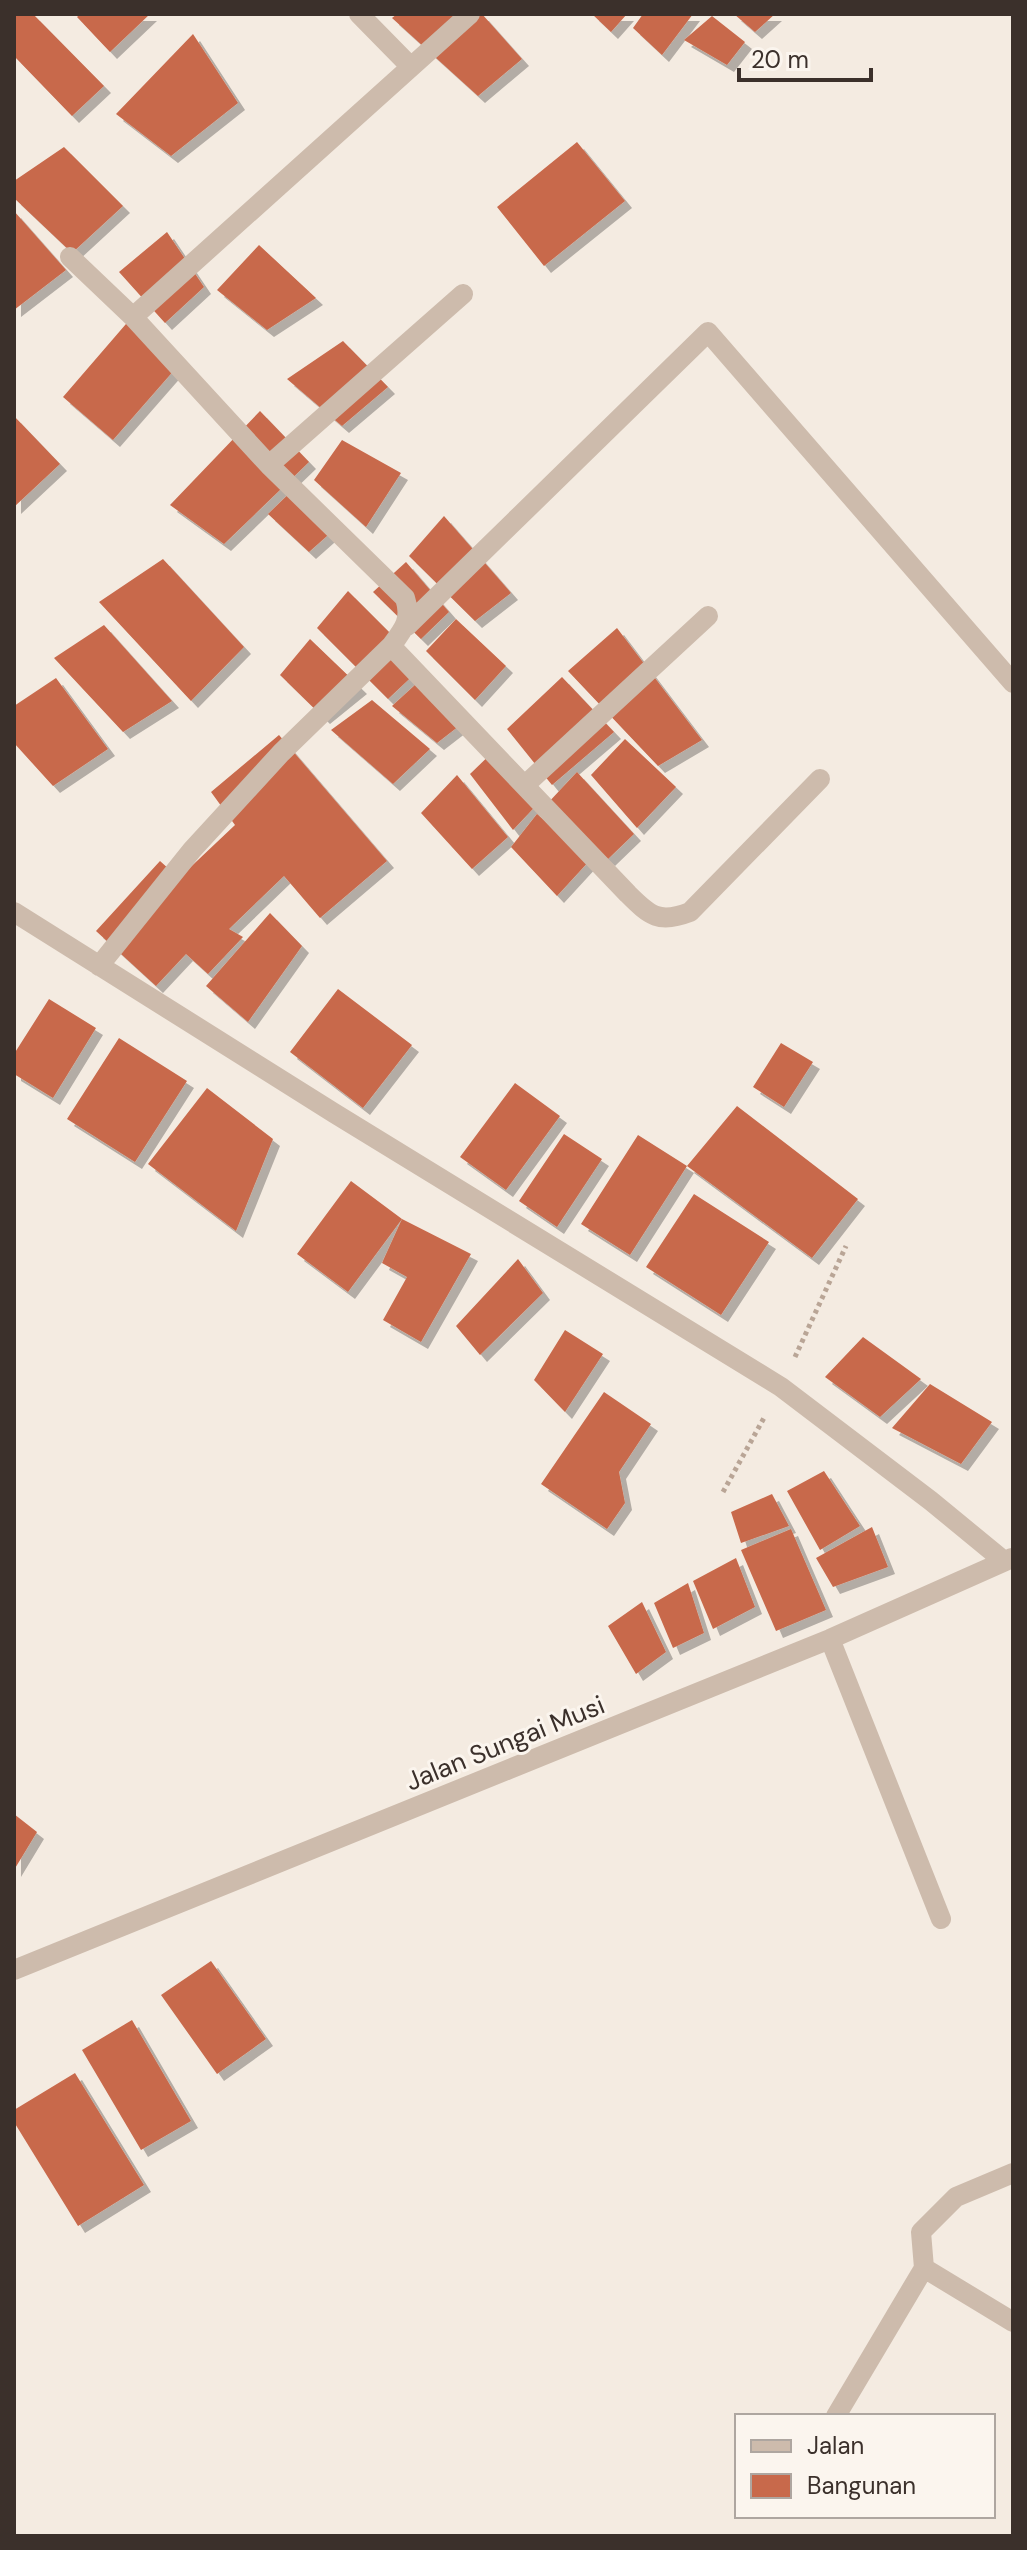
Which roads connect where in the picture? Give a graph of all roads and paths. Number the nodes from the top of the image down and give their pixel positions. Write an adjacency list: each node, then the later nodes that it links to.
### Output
1 (359, 14): 3 (street)
2 (470, 14): 3 (street)
3 (411, 67): 6 (street)
4 (70, 257): 6 (street)
5 (463, 294): 7 (street)
6 (133, 317): 7 (street)
7 (269, 465): 9 (street)
8 (708, 616): 13 (street)
9 (407, 626): 10 (street); 11 (street)
10 (391, 646): 13 (street); 15 (street)
11 (1013, 683)
12 (820, 779): 13 (street)
13 (525, 785)
14 (14, 912): 15 (street)
15 (99, 966): 16 (street)
16 (1009, 1560): 17 (street, Jalan Sungai Musi)
17 (830, 1639): 18 (street); 19 (street, Jalan Sungai Musi)
18 (941, 1919)
19 (14, 1970)
20 (1013, 2173): 21 (street)
21 (924, 2268): 22 (street); 23 (street)
22 (1013, 2322)
23 (837, 2414)

